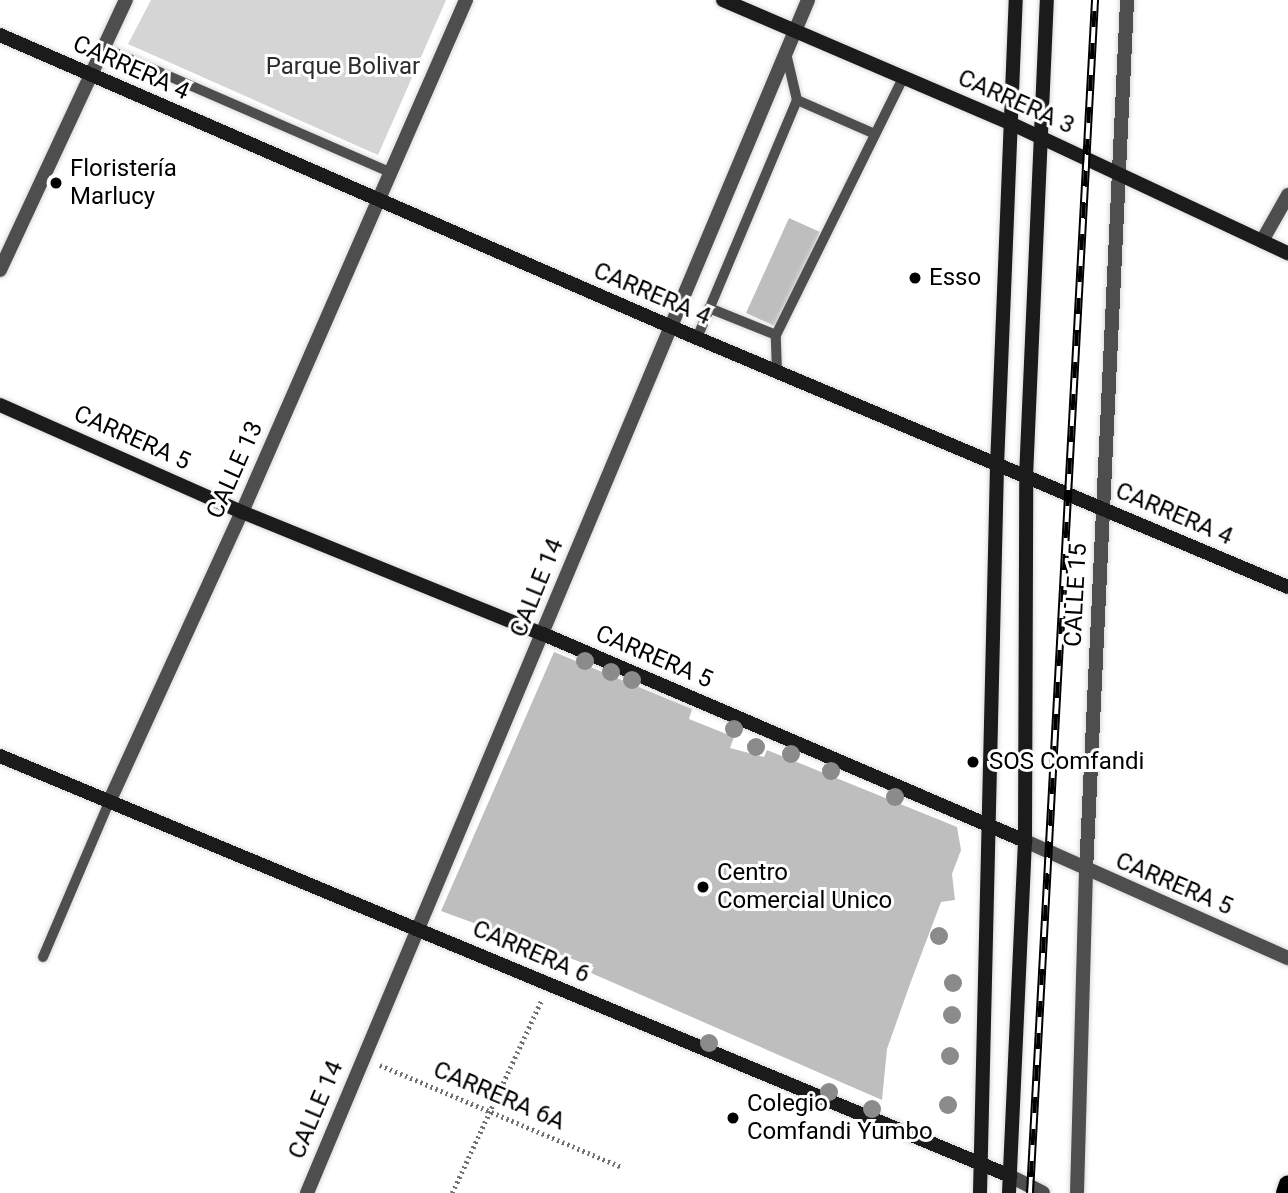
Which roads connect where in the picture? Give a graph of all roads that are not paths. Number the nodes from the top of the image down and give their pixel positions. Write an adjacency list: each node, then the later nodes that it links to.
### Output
1 (126, 0): 10 (street)
2 (466, 0): 18 (street, CALLE 13)
3 (723, 0): 8 (main road, CARRERA 3)
4 (808, 0): 8 (street, CALLE 14)
5 (1016, 0): 15 (main road)
6 (1047, 0): 17 (main road, CALLE 15)
7 (1127, 0): 19 (street, CALLE 15)
8 (794, 32): 11 (street, CALLE 14); 13 (main road, CARRERA 3)
9 (0, 35): 12 (main road, CARRERA 4)
10 (102, 47): 12 (street); 18 (lane)
11 (786, 51): 14 (lane); 26 (street, CALLE 14)
12 (89, 75): 21 (main road, CARRERA 4); 24 (street)
13 (903, 78): 15 (main road, CARRERA 3); 16 (lane)
14 (797, 100): 16 (lane); 25 (lane)
15 (1012, 124): 17 (main road, CARRERA 3); 31 (main road)
16 (875, 134): 27 (lane)
17 (1043, 139): 19 (main road, CARRERA 3); 32 (main road, CALLE 15)
18 (387, 172): 21 (street, CALLE 13)
19 (1117, 173): 22 (main road, CARRERA 3); 33 (street, CALLE 15)
20 (1288, 195): 22 (street)
21 (376, 200): 26 (main road, CARRERA 4); 34 (street, CALLE 13)
22 (1262, 241): 23 (main road, CARRERA 3)
23 (1288, 253)
24 (0, 270)
25 (709, 308): 27 (lane); 28 (lane)
26 (668, 326): 28 (main road, CARRERA 4); 36 (street, CALLE 14)
27 (776, 335): 29 (lane)
28 (696, 338): 29 (main road, CARRERA 4)
29 (777, 372): 31 (main road, CARRERA 4)
30 (0, 405): 34 (main road, CARRERA 5)
31 (997, 466): 32 (main road, CARRERA 4); 39 (main road)
32 (1026, 477): 33 (main road, CARRERA 4); 40 (main road, CALLE 15)
33 (1103, 509): 35 (main road, CARRERA 4); 41 (street, CALLE 15)
34 (242, 512): 36 (main road, CARRERA 5); 38 (street, CALLE 13)
35 (1288, 587)
36 (543, 634): 39 (main road, CARRERA 5); 42 (street, CALLE 14)
37 (0, 756): 38 (main road, CARRERA 6)
38 (109, 802): 42 (main road, CARRERA 6); 43 (lane, CALLE 13)
39 (991, 825): 40 (main road, CARRERA 5); 45 (main road)
40 (1025, 841): 41 (street, CARRERA 5); 46 (main road, CALLE 15)
41 (1086, 871): 44 (street, CARRERA 5); 52 (street, CALLE 15)
42 (416, 929): 45 (main road, CARRERA 6); 48 (street, CALLE 14)
43 (43, 957)
44 (1288, 958)
45 (981, 1163): 46 (main road, CARRERA 6); 49 (main road)
46 (1010, 1176): 50 (main road, CALLE 15); 51 (street, CARRERA 6)
47 (1288, 1184): 53 (main road)
48 (307, 1193)
49 (980, 1193)
50 (1009, 1193)
51 (1043, 1193)
52 (1077, 1193)
53 (1285, 1193)

